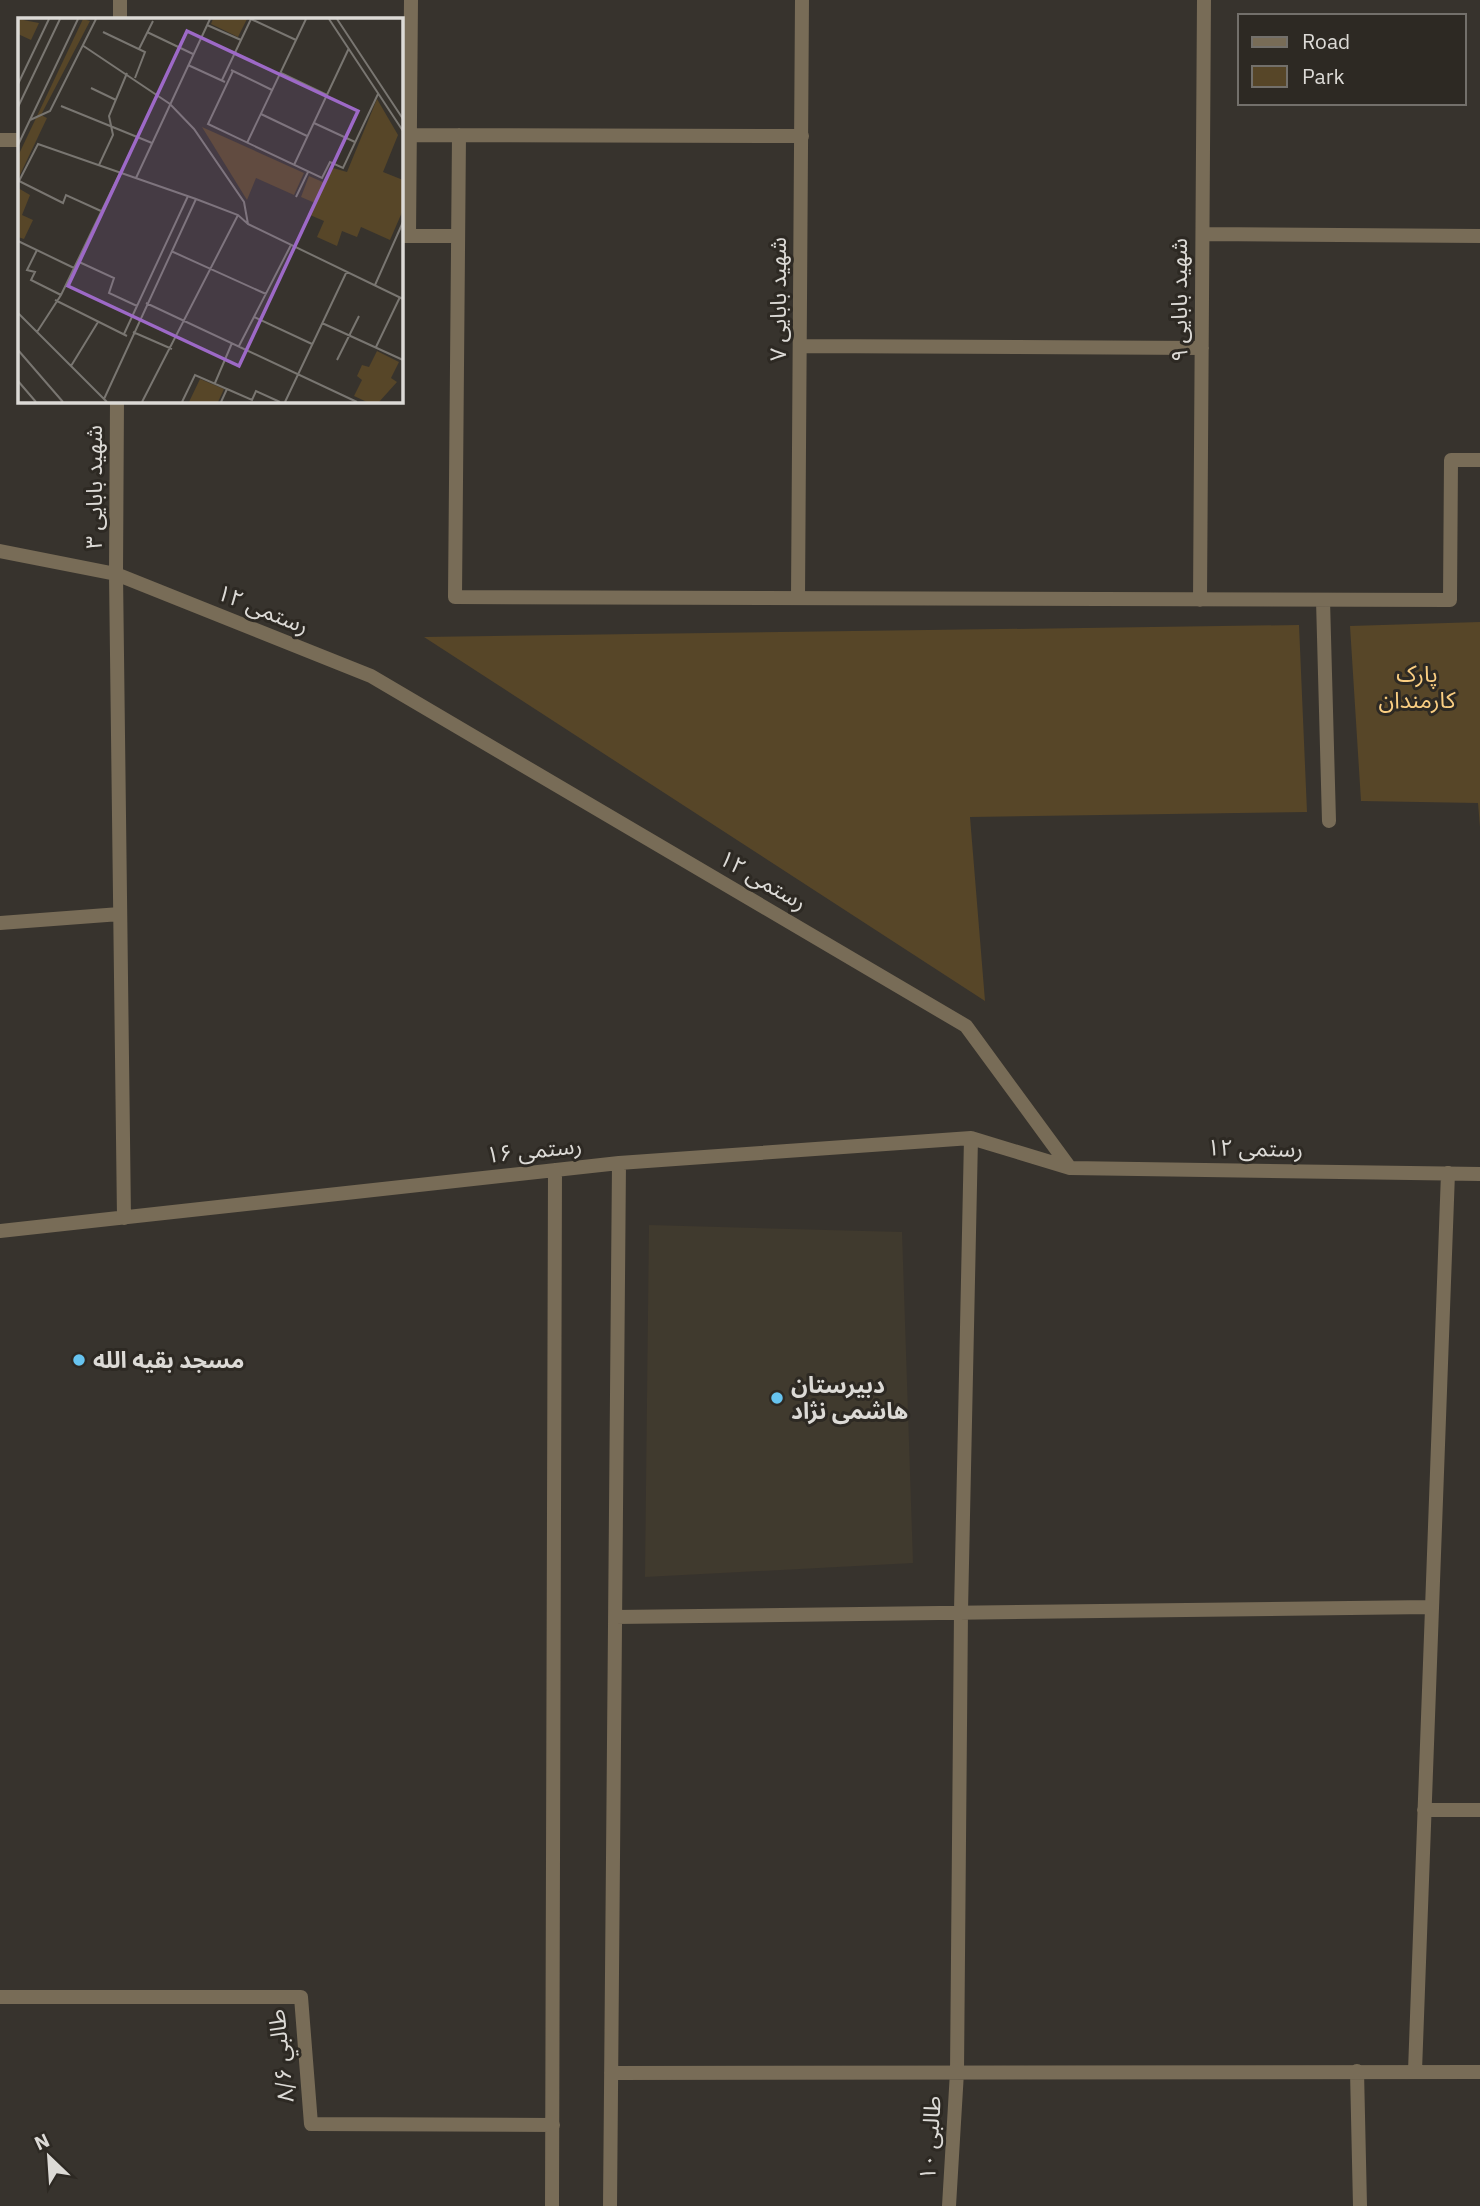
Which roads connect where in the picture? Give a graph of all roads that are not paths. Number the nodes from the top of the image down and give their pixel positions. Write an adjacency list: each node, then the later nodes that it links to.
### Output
1 (120, 0): 5 (street)
2 (411, 0): 6 (street)
3 (803, 0): 8 (street, شهید بابایی ۷)
4 (1204, 0): 11 (street, شهید بابایی ۹)
5 (120, 18)
6 (410, 135): 7 (street); 12 (street)
7 (459, 135): 8 (street); 13 (street)
8 (802, 136): 15 (street, شهید بابایی ۷)
9 (0, 140): 10 (street)
10 (18, 140)
11 (1203, 234): 14 (street); 16 (street, شهید بابایی ۹)
12 (405, 236): 13 (street)
13 (458, 236): 21 (street)
14 (1480, 236)
15 (800, 346): 16 (street); 21 (street, شهید بابایی ۷)
16 (1202, 348): 22 (street, شهید بابایی ۹)
17 (117, 402): 20 (street, شهید بابایی ۳)
18 (1480, 460): 23 (street)
19 (0, 551): 20 (street, رستمی ۱۲)
20 (116, 574): 25 (street, شهید بابایی ۳); 29 (street, رستمی ۱۲)
21 (799, 598): 22 (street)
22 (1200, 600): 23 (street)
23 (1323, 600): 24 (street)
24 (1328, 821)
25 (120, 914): 26 (street); 33 (street, شهید بابایی ۳)
26 (0, 923)
27 (971, 1138): 28 (street, رستمی ۱۶); 29 (street, رستمی ۱۶); 36 (street, طالبی ۱۰)
28 (619, 1163): 30 (street, رستمی ۱۶); 37 (street)
29 (1070, 1168): 31 (street, رستمی ۱۲)
30 (555, 1170): 33 (street, رستمی ۱۶); 46 (street)
31 (1448, 1173): 32 (street, رستمی ۱۲); 35 (street)
32 (1480, 1174)
33 (124, 1217): 34 (street, رستمی ۱۶)
34 (0, 1231)
35 (1430, 1607): 36 (street); 38 (street)
36 (961, 1611): 37 (street); 43 (street, طالبی ۱۰)
37 (615, 1617): 45 (street)
38 (1424, 1810): 39 (street); 42 (street)
39 (1480, 1810)
40 (0, 1997): 46 (street, طالبي ۸/۶)
41 (1357, 2071): 42 (street); 43 (street); 50 (street)
42 (1415, 2071): 44 (street)
43 (957, 2072): 45 (street); 49 (street, طالبی ۱۰)
44 (1480, 2072)
45 (611, 2073): 48 (street)
46 (553, 2125): 47 (street)
47 (552, 2206)
48 (610, 2206)
49 (949, 2206)
50 (1360, 2206)

